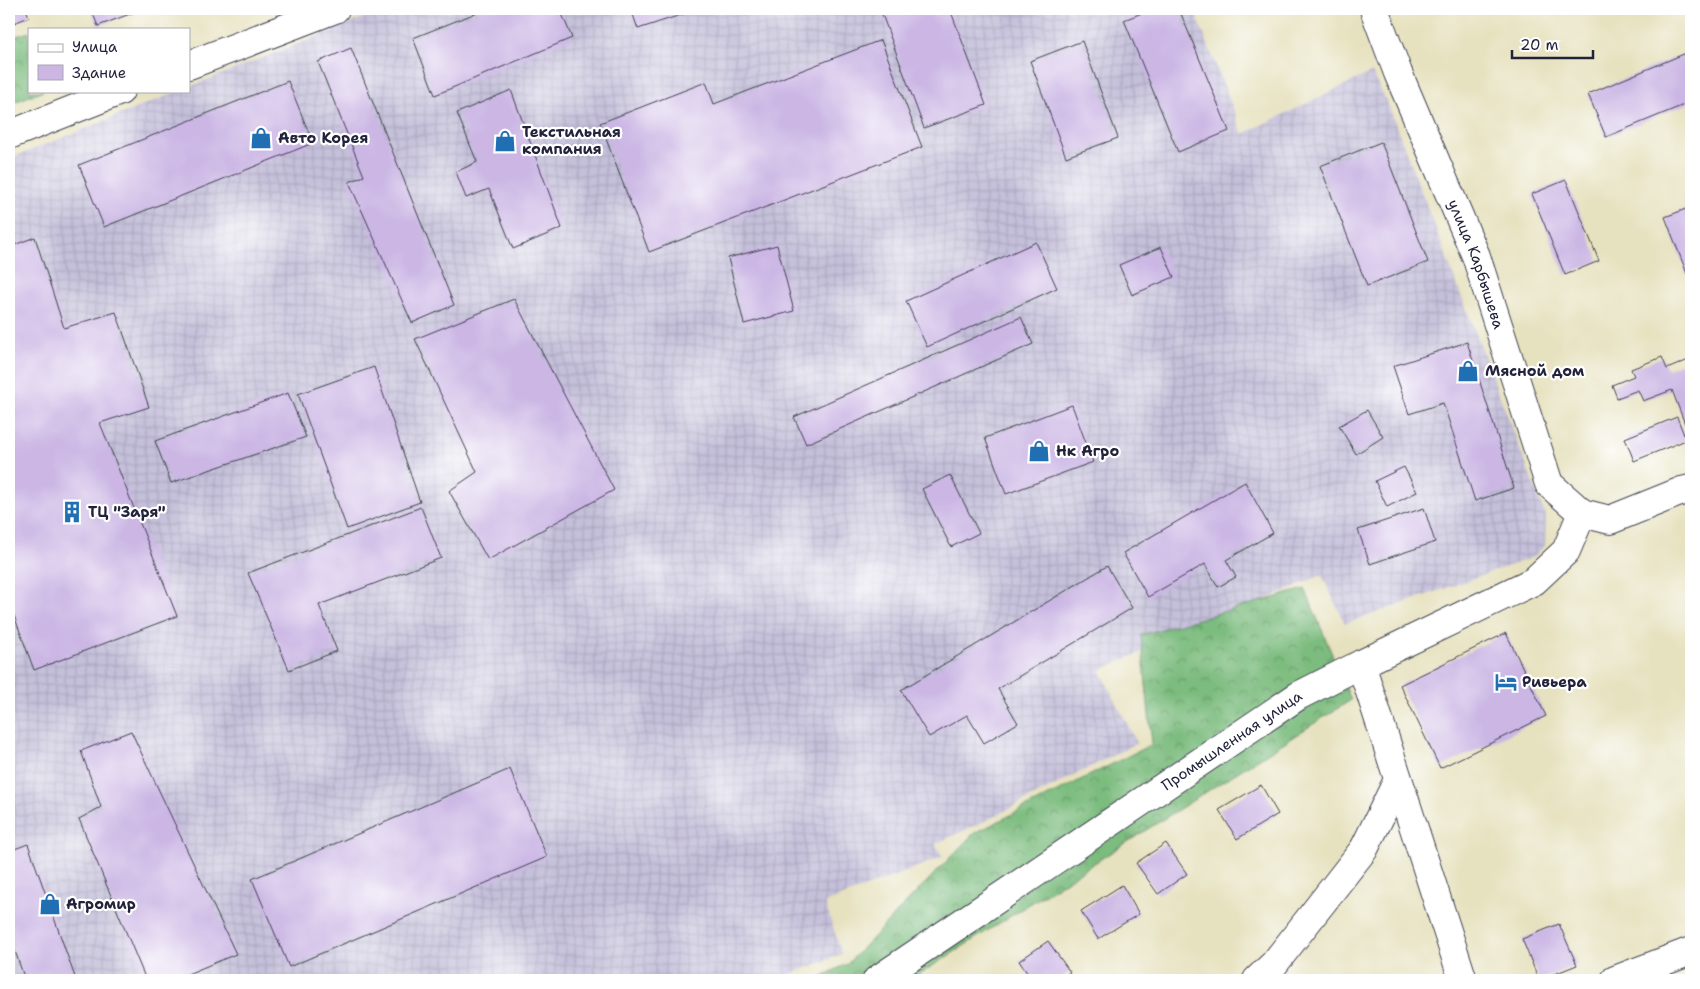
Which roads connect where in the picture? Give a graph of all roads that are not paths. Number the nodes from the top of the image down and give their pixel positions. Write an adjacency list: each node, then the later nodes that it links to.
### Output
1 (335, 9): 3 (street)
2 (1374, 9): 7 (street, улица Карбышева)
3 (190, 65)
4 (117, 92): 5 (street)
5 (9, 135)
6 (1691, 489): 7 (street)
7 (1582, 513): 8 (street, Промышленная улица)
8 (1361, 664): 9 (street); 11 (street, Промышленная улица)
9 (1398, 780): 12 (street); 13 (street)
10 (1691, 951): 14 (street)
11 (877, 980)
12 (1257, 980)
13 (1464, 980)
14 (1615, 980)

